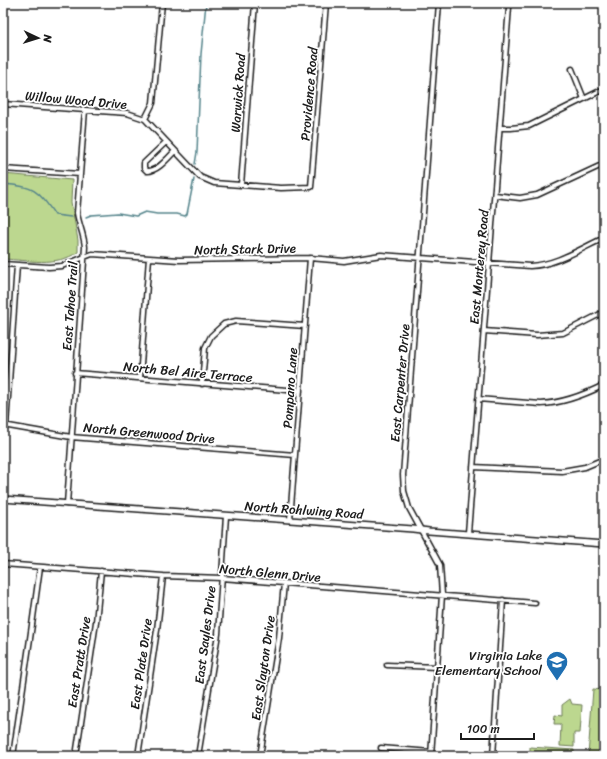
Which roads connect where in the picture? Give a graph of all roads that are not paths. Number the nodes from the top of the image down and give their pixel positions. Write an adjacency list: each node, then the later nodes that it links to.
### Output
1 (162, 3): 11 (street)
2 (255, 3): 18 (street, Warwick Road)
3 (326, 3): 19 (street, Providence Road)
4 (439, 3): 25 (street, East Carpenter Drive)
5 (511, 3): 12 (street, East Monterey Road)
6 (572, 69): 8 (street)
7 (604, 89): 8 (street)
8 (584, 99): 12 (street)
9 (3, 104): 10 (street, Willow Wood Drive)
10 (85, 110): 11 (street, Willow Wood Drive); 17 (street, East Tahoe Trail)
11 (145, 118): 13 (street, Willow Wood Drive)
12 (500, 128): 20 (street, East Monterey Road)
13 (166, 142): 14 (street, Willow Wood Drive); 14 (street)
14 (176, 151): 18 (street, Willow Wood Drive)
15 (604, 164): 20 (street)
16 (3, 169): 17 (street)
17 (80, 174): 22 (street, East Tahoe Trail)
18 (241, 185): 19 (street, Willow Wood Drive)
19 (311, 187)
20 (495, 196): 27 (street, East Monterey Road)
21 (604, 238): 27 (street, North Stark Drive)
22 (84, 257): 23 (street, North Stark Drive); 28 (street, North Stark Drive); 32 (street, East Tahoe Trail)
23 (149, 258): 24 (street, North Stark Drive); 33 (street)
24 (310, 258): 25 (street, North Stark Drive); 30 (street, Pompano Lane)
25 (420, 258): 27 (street, North Stark Drive); 47 (street, East Carpenter Drive)
26 (3, 264): 28 (street, North Stark Drive)
27 (489, 264): 31 (street, East Monterey Road)
28 (17, 265): 38 (street)
29 (604, 312): 31 (street)
30 (305, 326): 34 (street); 36 (street, Pompano Lane)
31 (484, 331): 37 (street, East Monterey Road)
32 (75, 373): 33 (street, North Bel Aire Terrace); 39 (street, East Tahoe Trail)
33 (140, 378): 34 (street, North Bel Aire Terrace)
34 (202, 384): 36 (street, North Bel Aire Terrace)
35 (604, 385): 37 (street)
36 (300, 391): 40 (street, Pompano Lane)
37 (478, 399): 42 (street, East Monterey Road)
38 (4, 426): 39 (street, North Greenwood Drive)
39 (71, 437): 40 (street, North Greenwood Drive); 44 (street, East Tahoe Trail)
40 (295, 455): 46 (street, Pompano Lane)
41 (604, 459): 42 (street)
42 (473, 467): 48 (street, East Monterey Road)
43 (3, 499): 44 (street, North Rohlwing Road)
44 (67, 504): 45 (street, North Rohlwing Road)
45 (226, 516): 46 (street, North Rohlwing Road); 54 (street, East Sayles Drive)
46 (290, 520): 47 (street, North Rohlwing Road)
47 (422, 530): 48 (street, North Rohlwing Road); 56 (street, East Carpenter Drive)
48 (468, 533): 49 (street, North Rohlwing Road)
49 (604, 544)
50 (3, 564): 51 (street, North Glenn Drive)
51 (40, 567): 52 (street, North Glenn Drive); 63 (street)
52 (101, 571): 53 (street, North Glenn Drive); 64 (street, East Pratt Drive)
53 (163, 576): 54 (street, North Glenn Drive); 65 (street, East Plate Drive)
54 (222, 578): 55 (street, North Glenn Drive); 66 (street, East Sayles Drive)
55 (284, 583): 56 (street, North Glenn Drive); 67 (street, East Slayton Drive)
56 (442, 595): 57 (street, North Glenn Drive); 60 (street, East Carpenter Drive)
57 (503, 600): 58 (street, North Glenn Drive); 68 (street)
58 (535, 602)
59 (387, 664): 60 (street)
60 (437, 667): 62 (street, East Carpenter Drive)
61 (381, 748): 62 (street)
62 (431, 754)
63 (13, 756)
64 (76, 756)
65 (138, 756)
66 (198, 756)
67 (260, 756)
68 (492, 756)

